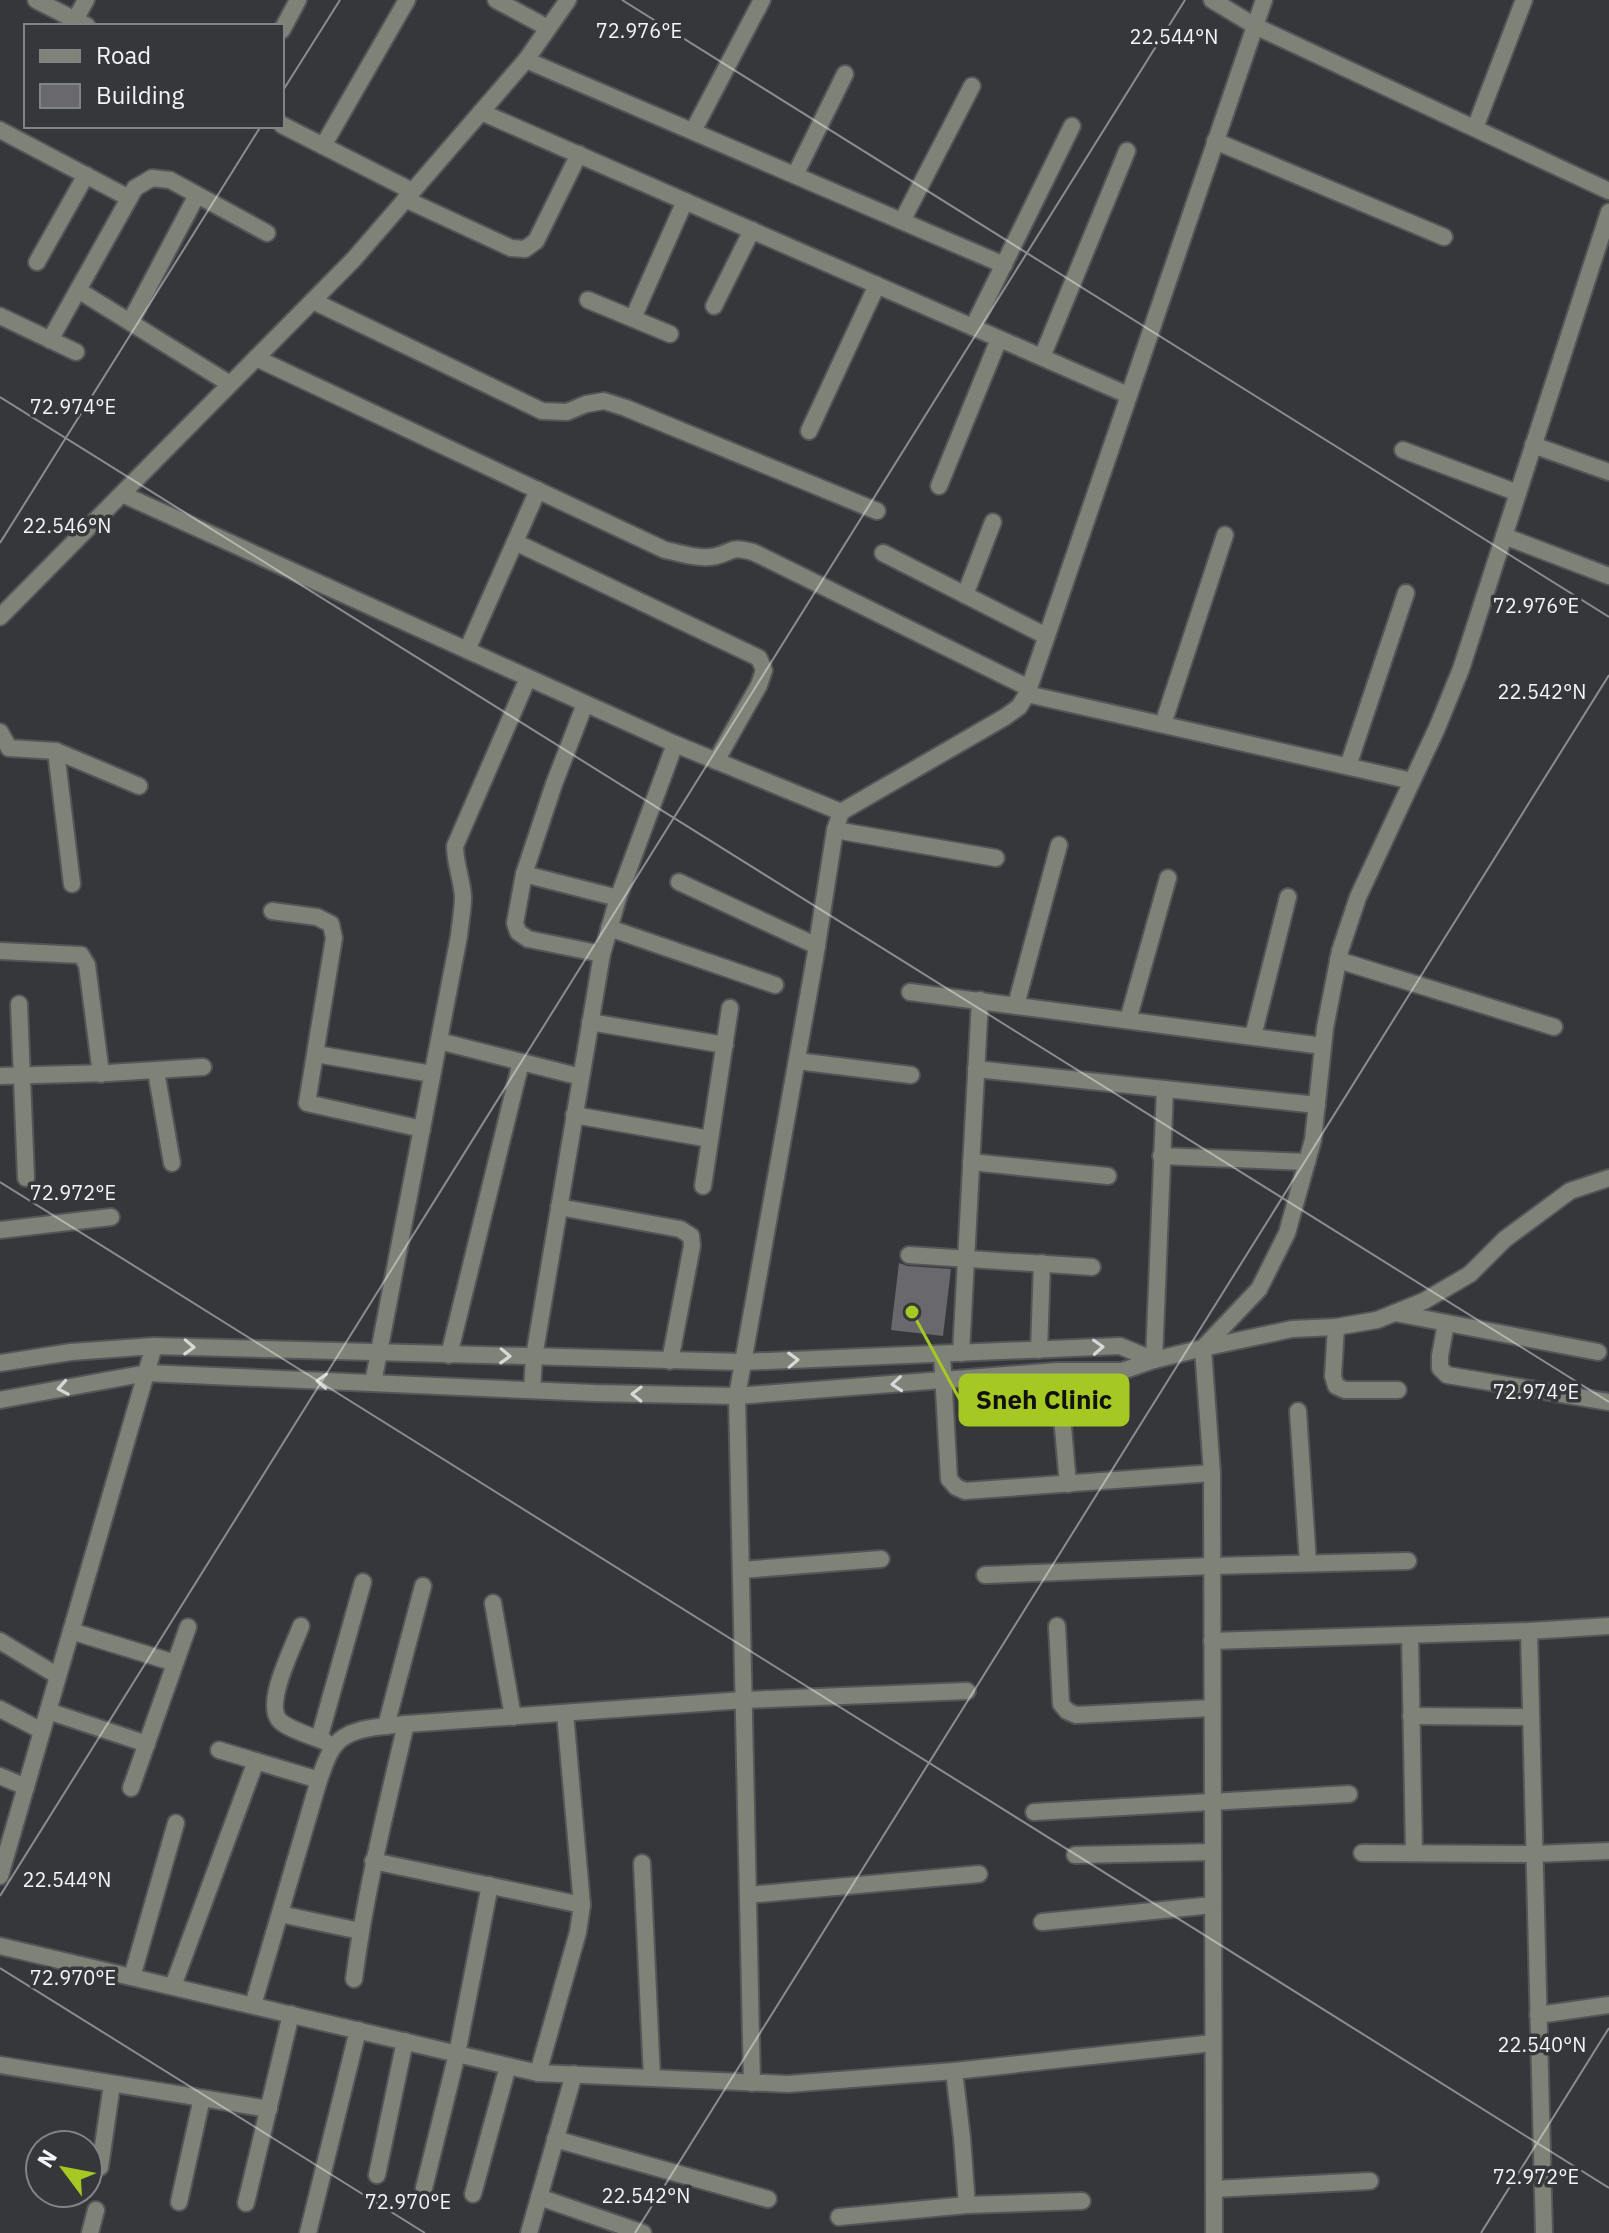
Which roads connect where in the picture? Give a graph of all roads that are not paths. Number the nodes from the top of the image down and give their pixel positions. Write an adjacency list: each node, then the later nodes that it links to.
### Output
1 (36, 0): 11 (street)
2 (86, 0): 11 (street)
3 (298, 0): 12 (street)
4 (407, 0): 25 (street)
5 (496, 0): 14 (street)
6 (568, 0): 14 (street)
7 (762, 0): 23 (street)
8 (1212, 0): 13 (street)
9 (1264, 0): 13 (street)
10 (1524, 0): 21 (street)
11 (81, 23)
12 (284, 26)
13 (1255, 26): 21 (street); 24 (street)
14 (548, 28): 15 (street)
15 (526, 60): 18 (street); 23 (street)
16 (845, 74): 29 (street)
17 (972, 86): 36 (street)
18 (481, 112): 27 (street); 32 (street)
19 (284, 126): 25 (street)
20 (1072, 126): 41 (street)
21 (1475, 128): 30 (street)
22 (0, 130): 28 (street)
23 (693, 131): 29 (street)
24 (1215, 141): 39 (street); 58 (street)
25 (323, 146): 32 (street)
26 (1127, 151): 55 (street)
27 (579, 154): 32 (street); 34 (street)
28 (86, 175): 33 (street); 40 (street)
29 (795, 175): 36 (street)
30 (1609, 191)
31 (197, 195): 33 (street); 38 (street); 49 (street)
32 (409, 195): 45 (street)
33 (129, 198): 43 (street)
34 (685, 201): 37 (street); 48 (street)
35 (1609, 213): 60 (street)
36 (902, 221): 41 (street)
37 (752, 230): 42 (street); 46 (street)
38 (267, 233)
39 (1444, 237)
40 (37, 262)
41 (1004, 265): 50 (street)
42 (877, 285): 50 (street); 59 (street)
43 (78, 290): 49 (street); 53 (street)
44 (588, 300): 48 (street)
45 (313, 301): 56 (street); 67 (street)
46 (714, 306)
47 (0, 316): 53 (street)
48 (633, 318): 51 (street)
49 (130, 322): 57 (street)
50 (973, 327): 52 (street)
51 (670, 334)
52 (999, 339): 55 (street); 63 (street)
53 (50, 340): 54 (street)
54 (76, 352)
55 (1042, 357): 58 (street)
56 (256, 358): 57 (street); 64 (street)
57 (230, 384): 66 (street)
58 (1128, 395): 77 (street)
59 (809, 431)
60 (1533, 445): 62 (street); 65 (street)
61 (1403, 450): 65 (street)
62 (1609, 472)
63 (939, 486)
64 (538, 490): 71 (street); 80 (street)
65 (1518, 493): 70 (street)
66 (122, 494): 76 (street); 78 (street)
67 (877, 511)
68 (993, 522): 75 (street)
69 (1225, 535): 82 (street)
70 (1504, 536): 73 (street); 88 (street)
71 (515, 542): 78 (street); 86 (street)
72 (883, 553): 75 (street)
73 (1609, 576)
74 (1406, 593): 87 (street)
75 (965, 595): 77 (street)
76 (0, 617)
77 (1046, 636): 80 (street)
78 (467, 650): 79 (street)
79 (528, 678): 81 (street); 116 (street)
80 (1028, 691): 82 (street); 90 (street)
81 (585, 704): 84 (street); 94 (street)
82 (1163, 724): 87 (street)
83 (0, 732): 85 (street)
84 (675, 744): 86 (street); 99 (street)
85 (56, 751): 89 (street); 97 (street)
86 (716, 761): 90 (street)
87 (1348, 766): 88 (street)
88 (1412, 781): 105 (street)
89 (139, 786)
90 (841, 812): 91 (street)
91 (835, 830): 93 (street); 102 (street)
92 (1059, 845): 110 (street)
93 (996, 858)
94 (524, 874): 99 (street); 104 (street)
95 (1168, 878): 112 (street)
96 (679, 882): 102 (street)
97 (72, 884)
98 (1288, 897): 115 (street)
99 (618, 898): 101 (street)
100 (272, 911): 119 (street)
101 (609, 928): 104 (street); 106 (street)
102 (817, 946): 120 (street)
103 (0, 951): 125 (street)
104 (602, 954): 113 (street)
105 (1338, 960): 114 (street); 118 (street)
106 (775, 985)
107 (910, 992): 108 (street)
108 (980, 1000): 110 (street); 123 (street)
109 (19, 1004): 127 (street)
110 (1016, 1005): 112 (street)
111 (730, 1008): 117 (street)
112 (1128, 1020): 115 (street)
113 (590, 1022): 117 (street); 130 (street)
114 (1554, 1027)
115 (1253, 1036): 118 (street)
116 (439, 1041): 121 (street); 126 (street)
117 (725, 1045): 135 (street)
118 (1323, 1046): 132 (street)
119 (316, 1054): 126 (street); 134 (street)
120 (797, 1061): 128 (street); 165 (street)
121 (521, 1062): 130 (street); 161 (street)
122 (203, 1067): 124 (street)
123 (976, 1069): 131 (street); 137 (street)
124 (156, 1071): 125 (street); 139 (street)
125 (101, 1074): 127 (street)
126 (432, 1074): 134 (street)
127 (21, 1075): 129 (street); 141 (street)
128 (911, 1075)
129 (0, 1076)
130 (581, 1077): 133 (street)
131 (1165, 1089): 132 (street); 136 (street)
132 (1317, 1105): 138 (street)
133 (574, 1115): 135 (street); 144 (street)
134 (422, 1129): 158 (street)
135 (710, 1139): 143 (street)
136 (1161, 1156): 138 (street); 163 (street)
137 (971, 1162): 140 (street); 148 (street)
138 (1307, 1162): 155 (street)
139 (172, 1163)
140 (1108, 1176)
141 (26, 1178)
142 (1609, 1178): 151 (street)
143 (703, 1186)
144 (559, 1207): 162 (street); 164 (street)
145 (111, 1217): 146 (street)
146 (0, 1230)
147 (909, 1255): 148 (street)
148 (966, 1257): 149 (street); 159 (street)
149 (1042, 1263): 150 (street); 156 (street)
150 (1092, 1267)
151 (1394, 1313): 152 (street); 153 (street)
152 (1446, 1323): 157 (street); 175 (street)
153 (1336, 1327): 155 (street); 172 (street)
154 (154, 1346): 158 (street, one-way to 158); 166 (street); 168 (street)
155 (1203, 1348): 163 (street); 177 (street)
156 (1039, 1350): 159 (street); 163 (street, one-way to 163)
157 (1598, 1352)
158 (379, 1353): 161 (street); 170 (street)
159 (961, 1353): 160 (street)
160 (942, 1354): 165 (street, one-way to 160); 169 (street)
161 (449, 1355): 162 (street, one-way to 162)
162 (534, 1357): 164 (street); 171 (street)
163 (1154, 1360): 167 (street)
164 (670, 1361): 165 (street)
165 (743, 1362): 173 (street)
166 (0, 1363)
167 (1058, 1371): 169 (street); 178 (street)
168 (147, 1373): 170 (street, one-way to 168); 174 (street, one-way to 174); 192 (street)
169 (943, 1380): 173 (street, one-way to 173); 178 (street)
170 (373, 1383): 171 (street)
171 (532, 1390): 173 (street, one-way to 171)
172 (1398, 1390)
173 (737, 1396): 183 (street)
174 (0, 1400)
175 (1609, 1402)
176 (1298, 1411): 181 (street)
177 (1212, 1473): 178 (street); 182 (street)
178 (1068, 1484)
179 (881, 1559): 183 (street)
180 (1408, 1561): 181 (street)
181 (1308, 1563): 182 (street)
182 (1212, 1566): 184 (street); 196 (street)
183 (741, 1570): 200 (street)
184 (985, 1575)
185 (363, 1582): 211 (street)
186 (423, 1586): 209 (street)
187 (493, 1603): 206 (street)
188 (301, 1626): 211 (street)
189 (1057, 1626): 201 (street)
190 (1609, 1626): 193 (street)
191 (188, 1627): 197 (street)
192 (71, 1631): 197 (street); 198 (street)
193 (1529, 1631): 194 (street); 207 (street)
194 (1410, 1635): 196 (street); 205 (street)
195 (0, 1641): 198 (street)
196 (1212, 1641): 201 (street)
197 (175, 1663): 212 (street)
198 (58, 1676): 203 (street)
199 (967, 1691): 200 (street)
200 (744, 1700): 204 (street); 235 (street)
201 (1212, 1708): 220 (street)
202 (0, 1709): 210 (street)
203 (48, 1711): 210 (street); 212 (street)
204 (565, 1713): 206 (street); 236 (street)
205 (1411, 1716): 207 (street); 227 (street)
206 (513, 1717): 208 (street)
207 (1531, 1717): 228 (street)
208 (406, 1724): 209 (street); 230 (street)
209 (386, 1726): 211 (street)
210 (42, 1731): 217 (street)
211 (327, 1742): 216 (street)
212 (147, 1744): 218 (street)
213 (219, 1750): 214 (street)
214 (256, 1761): 216 (street); 244 (street)
215 (0, 1776): 217 (street)
216 (319, 1780): 238 (street)
217 (26, 1787): 223 (street)
218 (131, 1788)
219 (1349, 1794): 220 (street)
220 (1212, 1801): 221 (street); 225 (street)
221 (1034, 1812)
222 (176, 1823): 242 (street)
223 (7, 1830): 233 (street)
224 (1609, 1851): 228 (street)
225 (1213, 1852): 229 (street); 237 (street)
226 (1362, 1853): 227 (street)
227 (1414, 1853): 228 (street)
228 (1534, 1854): 248 (street)
229 (1075, 1855)
230 (373, 1861): 234 (street); 240 (street)
231 (642, 1863): 258 (street)
232 (979, 1874): 235 (street)
233 (0, 1876)
234 (490, 1885): 236 (street); 252 (street)
235 (748, 1895): 259 (street)
236 (582, 1905): 256 (street)
237 (1213, 1905): 239 (street); 251 (street)
238 (280, 1914): 240 (street); 245 (street)
239 (1042, 1922)
240 (360, 1931): 243 (street)
241 (0, 1946): 242 (street)
242 (132, 1977): 244 (street)
243 (354, 1979)
244 (173, 1986): 245 (street)
245 (253, 2005): 247 (street)
246 (1609, 2005): 248 (street)
247 (291, 2014): 249 (street); 262 (street)
248 (1538, 2015): 283 (street)
249 (358, 2030): 250 (street); 279 (street)
250 (405, 2041): 252 (street); 265 (street)
251 (1213, 2043): 255 (street); 268 (street)
252 (457, 2054): 254 (street); 267 (street)
253 (0, 2065): 260 (street)
254 (508, 2066): 256 (street); 269 (street)
255 (954, 2071): 259 (street); 275 (street)
256 (538, 2073): 257 (street)
257 (574, 2074): 258 (street); 264 (street)
258 (652, 2078): 259 (street)
259 (752, 2083)
260 (112, 2084): 261 (street); 263 (street)
261 (202, 2098): 262 (street); 273 (street)
262 (269, 2109): 274 (street)
263 (104, 2139)
264 (555, 2139): 270 (street); 271 (street)
265 (377, 2175)
266 (1370, 2181): 268 (street)
267 (424, 2188)
268 (1214, 2189): 282 (street)
269 (473, 2194)
270 (539, 2197): 280 (street); 281 (street)
271 (768, 2199)
272 (1082, 2201): 275 (street)
273 (179, 2202)
274 (246, 2203)
275 (967, 2205): 277 (street)
276 (96, 2210): 278 (street)
277 (839, 2217)
278 (90, 2233)
279 (308, 2233)
280 (529, 2233)
281 (643, 2233)
282 (1214, 2233)
283 (1544, 2233)

